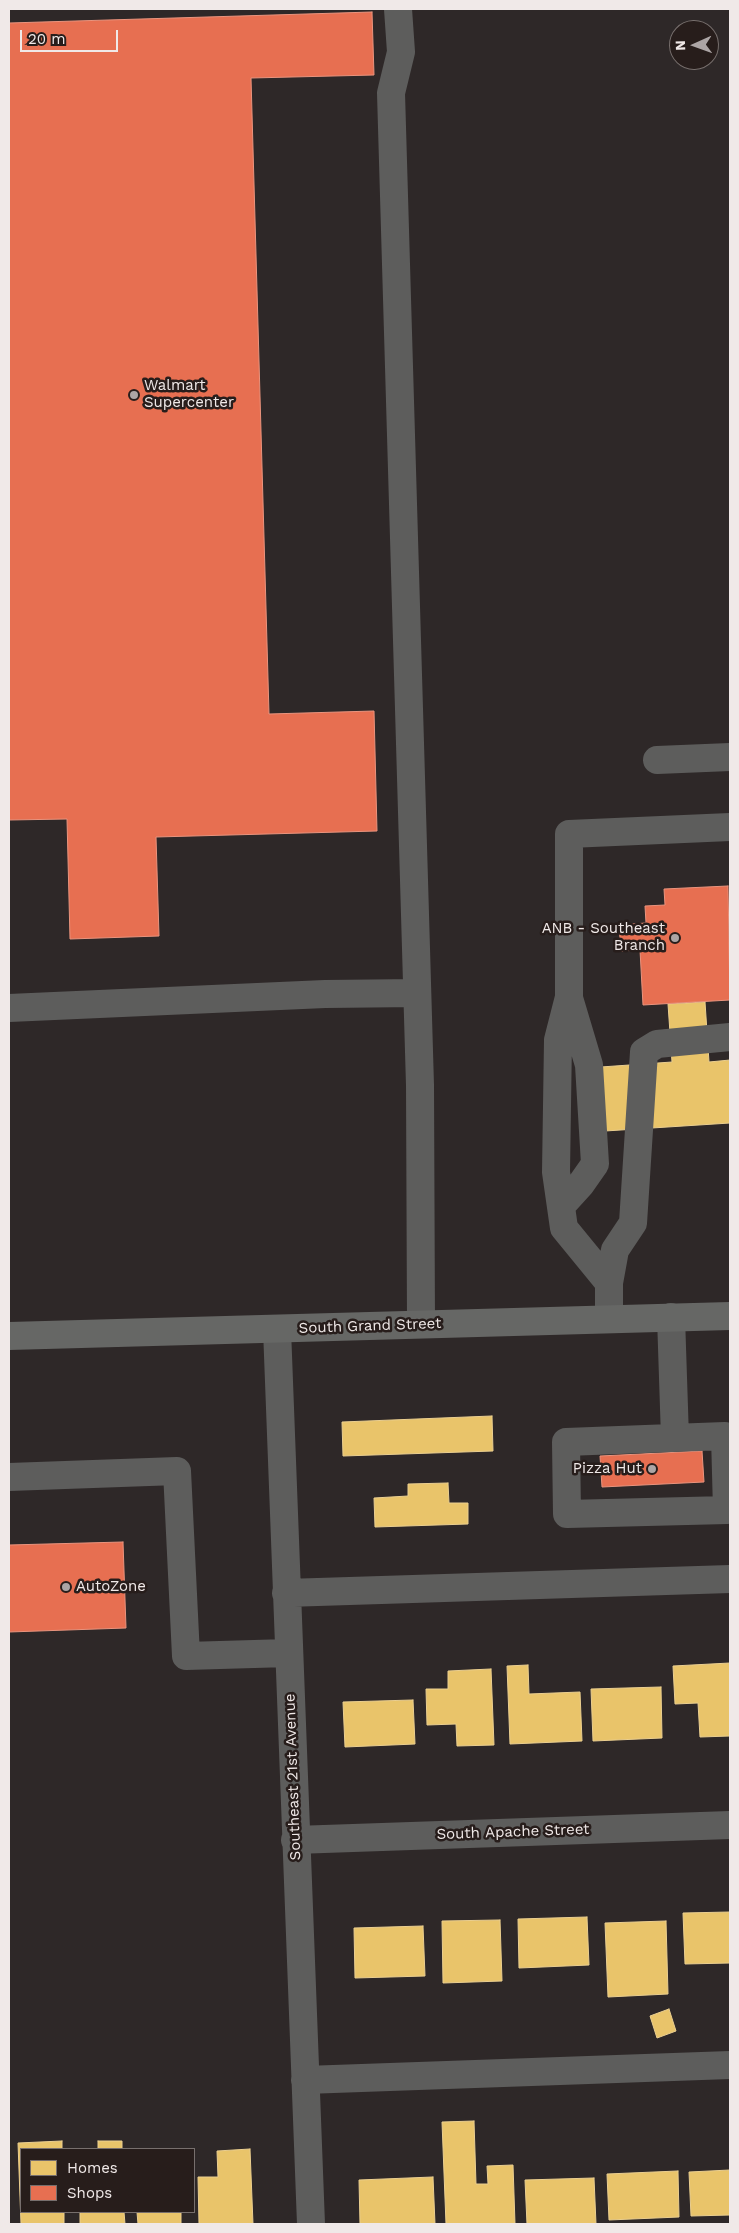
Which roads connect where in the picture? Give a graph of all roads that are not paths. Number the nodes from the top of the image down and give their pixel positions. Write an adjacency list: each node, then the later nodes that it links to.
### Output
1 (398, 9): 5 (street)
2 (730, 757): 3 (street)
3 (657, 760)
4 (730, 827): 6 (street)
5 (417, 992): 7 (street); 14 (street)
6 (569, 997): 9 (street); 9 (street)
7 (9, 1008)
8 (730, 1037): 10 (street)
9 (561, 1206): 10 (street)
10 (609, 1284): 13 (street)
11 (730, 1315): 12 (main road, South Grand Street)
12 (671, 1317): 13 (main road, South Grand Street); 17 (street)
13 (609, 1319): 14 (main road, South Grand Street)
14 (421, 1324): 15 (main road, South Grand Street)
15 (277, 1329): 16 (main road, South Grand Street); 20 (street, Southeast 21st Avenue)
16 (9, 1336)
17 (675, 1438): 17 (street)
18 (9, 1477): 21 (street)
19 (730, 1579): 20 (street)
20 (286, 1593): 21 (street, Southeast 21st Avenue)
21 (288, 1653): 23 (street, Southeast 21st Avenue)
22 (730, 1825): 23 (street, South Apache Street)
23 (295, 1840): 25 (street, Southeast 21st Avenue)
24 (730, 2065): 25 (street)
25 (305, 2080): 26 (street, Southeast 21st Avenue)
26 (311, 2224)

